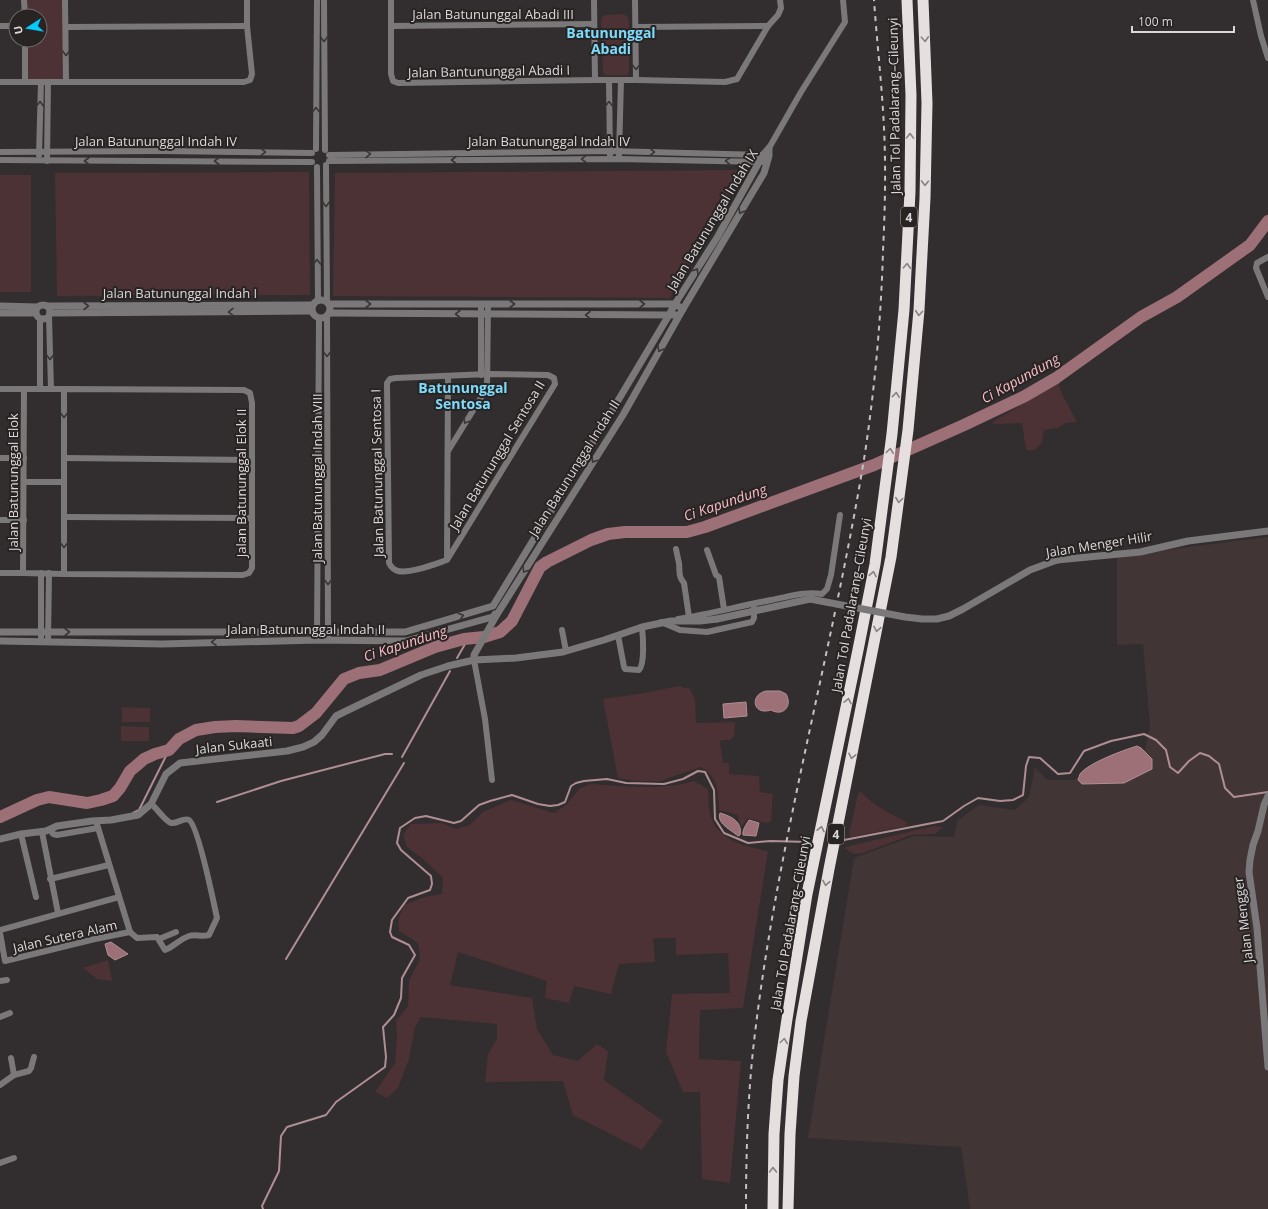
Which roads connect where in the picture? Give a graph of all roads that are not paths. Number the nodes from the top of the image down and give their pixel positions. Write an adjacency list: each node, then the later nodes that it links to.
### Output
1 (66, 0): 17 (street)
2 (247, 0): 14 (street)
3 (317, 0): 32 (street, one-way to 3)
4 (324, 0): 38 (street, one-way to 38)
5 (391, 0): 15 (street, Jalan Bantununggal Abadi I)
6 (594, 0): 13 (street)
7 (635, 0): 18 (street)
8 (780, 0): 16 (street)
9 (843, 0): 30 (street, Jalan Batununggal Indah IX)
10 (907, 0): 142 (highway, Jalan Tol Padalarang–Cileunyi / 4, one-way to 10)
11 (923, 0): 143 (highway, 4, one-way to 143)
12 (1253, 0): 20 (street)
13 (594, 24): 15 (street, Jalan Batununggal Abadi III); 21 (street)
14 (247, 26): 17 (street); 29 (street)
15 (391, 26): 21 (street, Jalan Bantununggal Abadi I)
16 (768, 26): 18 (street); 24 (street)
17 (66, 27): 29 (street, one-way to 29)
18 (636, 27): 24 (street, one-way to 24)
19 (25, 48): 26 (street)
20 (1268, 58)
21 (595, 80): 22 (street)
22 (609, 80): 23 (street); 33 (street, one-way to 22)
23 (621, 80): 24 (street); 37 (street)
24 (636, 80)
25 (0, 82): 26 (street)
26 (25, 82): 27 (street)
27 (41, 82): 28 (street); 35 (street, one-way to 27)
28 (48, 82): 29 (street); 36 (street)
29 (66, 82)
30 (769, 148): 41 (street, Jalan Batununggal Indah IX)
31 (162, 151): 32 (street, Jalan Batununggal Indah IV, one-way to 32); 36 (street, Jalan Batununggal Indah IV); 45 (street)
32 (314, 151): 38 (street); 46 (street)
33 (610, 151): 37 (street, Jalan Batununggal Indah IV); 38 (street, Jalan Batununggal Indah IV, one-way to 33); 39 (street)
34 (0, 152): 35 (street, Jalan Batununggal Indah IV)
35 (39, 152): 36 (street, Jalan Batununggal Indah IV); 43 (street)
36 (48, 152): 44 (street)
37 (619, 152): 40 (street); 41 (street, Jalan Batununggal Indah IV, one-way to 41)
38 (327, 158): 39 (street, Jalan Batununggal Indah IV, one-way to 38); 47 (street); 50 (street, one-way to 50)
39 (610, 159): 40 (street, Jalan Batununggal Indah IV)
40 (619, 159): 41 (street, Jalan Batununggal Indah IV, one-way to 40)
41 (764, 159): 52 (street, Jalan Batununggal Indah IX, one-way to 41); 56 (street, Jalan Batununggal Indah IX, one-way to 56)
42 (0, 160): 43 (street, Jalan Batununggal Indah IV)
43 (40, 161): 44 (street, Jalan Batununggal Indah IV)
44 (48, 161): 45 (street, Jalan Batununggal Indah IV, one-way to 44)
45 (162, 161): 46 (street, Jalan Batununggal Indah IV, one-way to 45)
46 (312, 162): 47 (street)
47 (317, 167): 55 (street, one-way to 47)
48 (1268, 257): 49 (street)
49 (1268, 297)
50 (328, 303): 51 (street, one-way to 51); 55 (street); 59 (street)
51 (485, 304): 52 (street, one-way to 52); 60 (street)
52 (675, 304): 56 (street); 62 (street, Jalan Batununggal Indah IX)
53 (0, 306): 58 (street)
54 (47, 306): 55 (street, Jalan Batununggal Indah I, one-way to 55); 58 (street); 61 (street)
55 (314, 306): 61 (street, Jalan Batununggal Indah I, one-way to 61); 63 (street)
56 (681, 312): 62 (street); 95 (street, Jalan Batununggal Indah II, one-way to 95)
57 (0, 313): 58 (street)
58 (37, 313): 61 (street); 68 (street)
59 (328, 314): 60 (street, one-way to 59); 63 (street); 105 (street, Jalan Batununggal Indah VIII, one-way to 105)
60 (484, 314): 62 (street, one-way to 60); 64 (street)
61 (50, 315): 69 (street, one-way to 69)
62 (669, 315): 93 (street, Jalan Batununggal Indah II)
63 (319, 318): 104 (street, Jalan Batununggal Indah VIII)
64 (485, 375): 65 (street); 71 (street, one-way to 71); 86 (street, Jalan Batununggal Sentosa II)
65 (448, 376): 71 (street); 86 (street, Jalan Batununggal Sentosa I)
66 (24, 388): 67 (street); 68 (street); 73 (street, Jalan Batununggal Elok)
67 (0, 389)
68 (40, 389): 69 (street)
69 (51, 389): 70 (street)
70 (64, 389): 74 (street, one-way to 74); 75 (street, Jalan Batununggal Elok II)
71 (448, 451): 86 (street)
72 (0, 458): 73 (street)
73 (24, 458): 76 (street, Jalan Batununggal Elok)
74 (64, 458): 75 (street); 77 (street)
75 (252, 460): 80 (street, Jalan Batununggal Elok II)
76 (24, 482): 77 (street); 82 (street, Jalan Batununggal Elok)
77 (64, 482): 79 (street)
78 (840, 515): 92 (street)
79 (64, 517): 80 (street); 91 (street, one-way to 91)
80 (252, 518): 91 (street, Jalan Batununggal Elok II)
81 (0, 520): 82 (street)
82 (24, 520): 88 (street, Jalan Batununggal Elok)
83 (1268, 531): 97 (street, Jalan Menger Hilir, bridge)
84 (676, 549): 96 (street)
85 (707, 550): 94 (street)
86 (447, 560)
87 (0, 573): 88 (street)
88 (24, 573): 89 (street)
89 (41, 573): 90 (street); 102 (street)
90 (49, 573): 91 (street); 103 (street)
91 (64, 574)
92 (753, 604): 94 (street); 98 (street)
93 (493, 606): 95 (street); 105 (street, Jalan Batununggal Indah II, one-way to 93)
94 (724, 609): 96 (street)
95 (496, 616): 108 (street, Jalan Batununggal Indah II); 113 (street)
96 (689, 617): 97 (street)
97 (671, 621): 98 (street, Jalan Menger Hilir)
98 (661, 622): 99 (street, Jalan Menger Hilir)
99 (642, 626): 106 (street, Jalan Sukaati); 106 (street)
100 (562, 630): 112 (street)
101 (0, 632): 102 (street, Jalan Batununggal Indah II)
102 (40, 632): 103 (street, Jalan Batununggal Indah II); 110 (street)
103 (48, 632): 104 (street, Jalan Batununggal Indah II, one-way to 104); 111 (street)
104 (316, 632): 105 (street, Jalan Batununggal Indah II); 107 (street, Jalan Batununggal Indah VIII)
105 (328, 632): 108 (street, Jalan Batununggal Indah VIII)
106 (618, 634): 112 (street, Jalan Sukaati)
107 (317, 640): 108 (street, Jalan Batununggal Indah II); 111 (street, Jalan Batununggal Indah II, one-way to 111)
108 (328, 640)
109 (0, 642): 110 (street, Jalan Batununggal Indah II)
110 (40, 642): 111 (street, Jalan Batununggal Indah II)
111 (48, 642)
112 (566, 651): 113 (street, Jalan Sukaati)
113 (474, 658): 114 (street); 116 (street, Jalan Sukaati)
114 (492, 780)
115 (1268, 796): 137 (street, Jalan Mengger)
116 (151, 804): 117 (street, Jalan Sukaati); 130 (street)
117 (97, 827): 118 (street, Jalan Sukaati); 121 (street)
118 (42, 832): 119 (street, Jalan Sukaati); 122 (street)
119 (21, 834): 120 (street, Jalan Sukaati); 123 (street)
120 (0, 839)
121 (109, 865): 122 (street); 124 (street)
122 (50, 879): 125 (street)
123 (36, 897)
124 (119, 898): 125 (street); 127 (street)
125 (58, 913): 126 (street)
126 (0, 930)
127 (130, 932): 129 (street, Jalan Sutera Alam); 130 (street)
128 (176, 932): 130 (street)
129 (0, 933)
130 (158, 938)
131 (7, 980): 132 (street)
132 (0, 981)
133 (10, 1013): 134 (street)
134 (0, 1017)
135 (34, 1057): 138 (street)
136 (11, 1058): 138 (street)
137 (1268, 1067)
138 (14, 1075): 139 (street)
139 (0, 1085)
140 (14, 1158): 141 (street)
141 (0, 1163)
142 (773, 1209)
143 (788, 1209)

